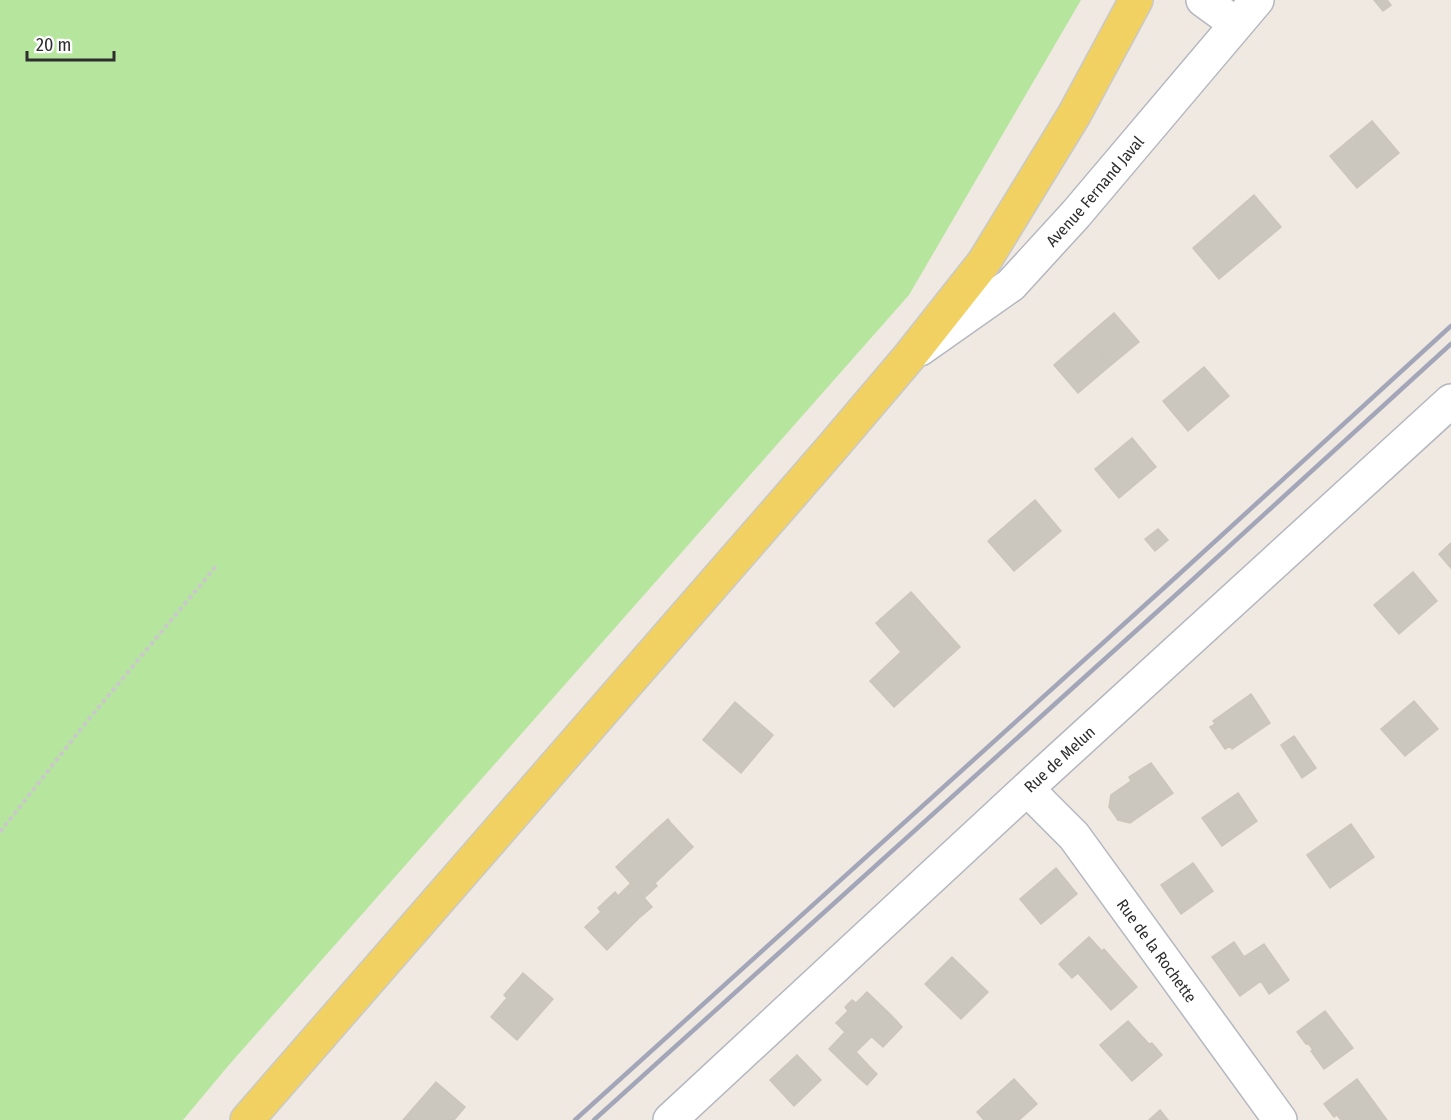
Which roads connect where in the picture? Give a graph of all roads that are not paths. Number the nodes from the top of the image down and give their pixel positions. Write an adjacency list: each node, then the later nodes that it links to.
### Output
1 (1136, 0): 5 (main road)
2 (1203, 0): 4 (street)
3 (1257, 0): 4 (street, Avenue Fernand Javal)
4 (1236, 24): 5 (street, Avenue Fernand Javal)
5 (909, 357): 8 (main road)
6 (1451, 401): 7 (street, Rue de Melun)
7 (1027, 789): 9 (street, Rue de Melun); 10 (street, Rue de la Rochette)
8 (247, 1120)
9 (670, 1120)
10 (1280, 1120)

